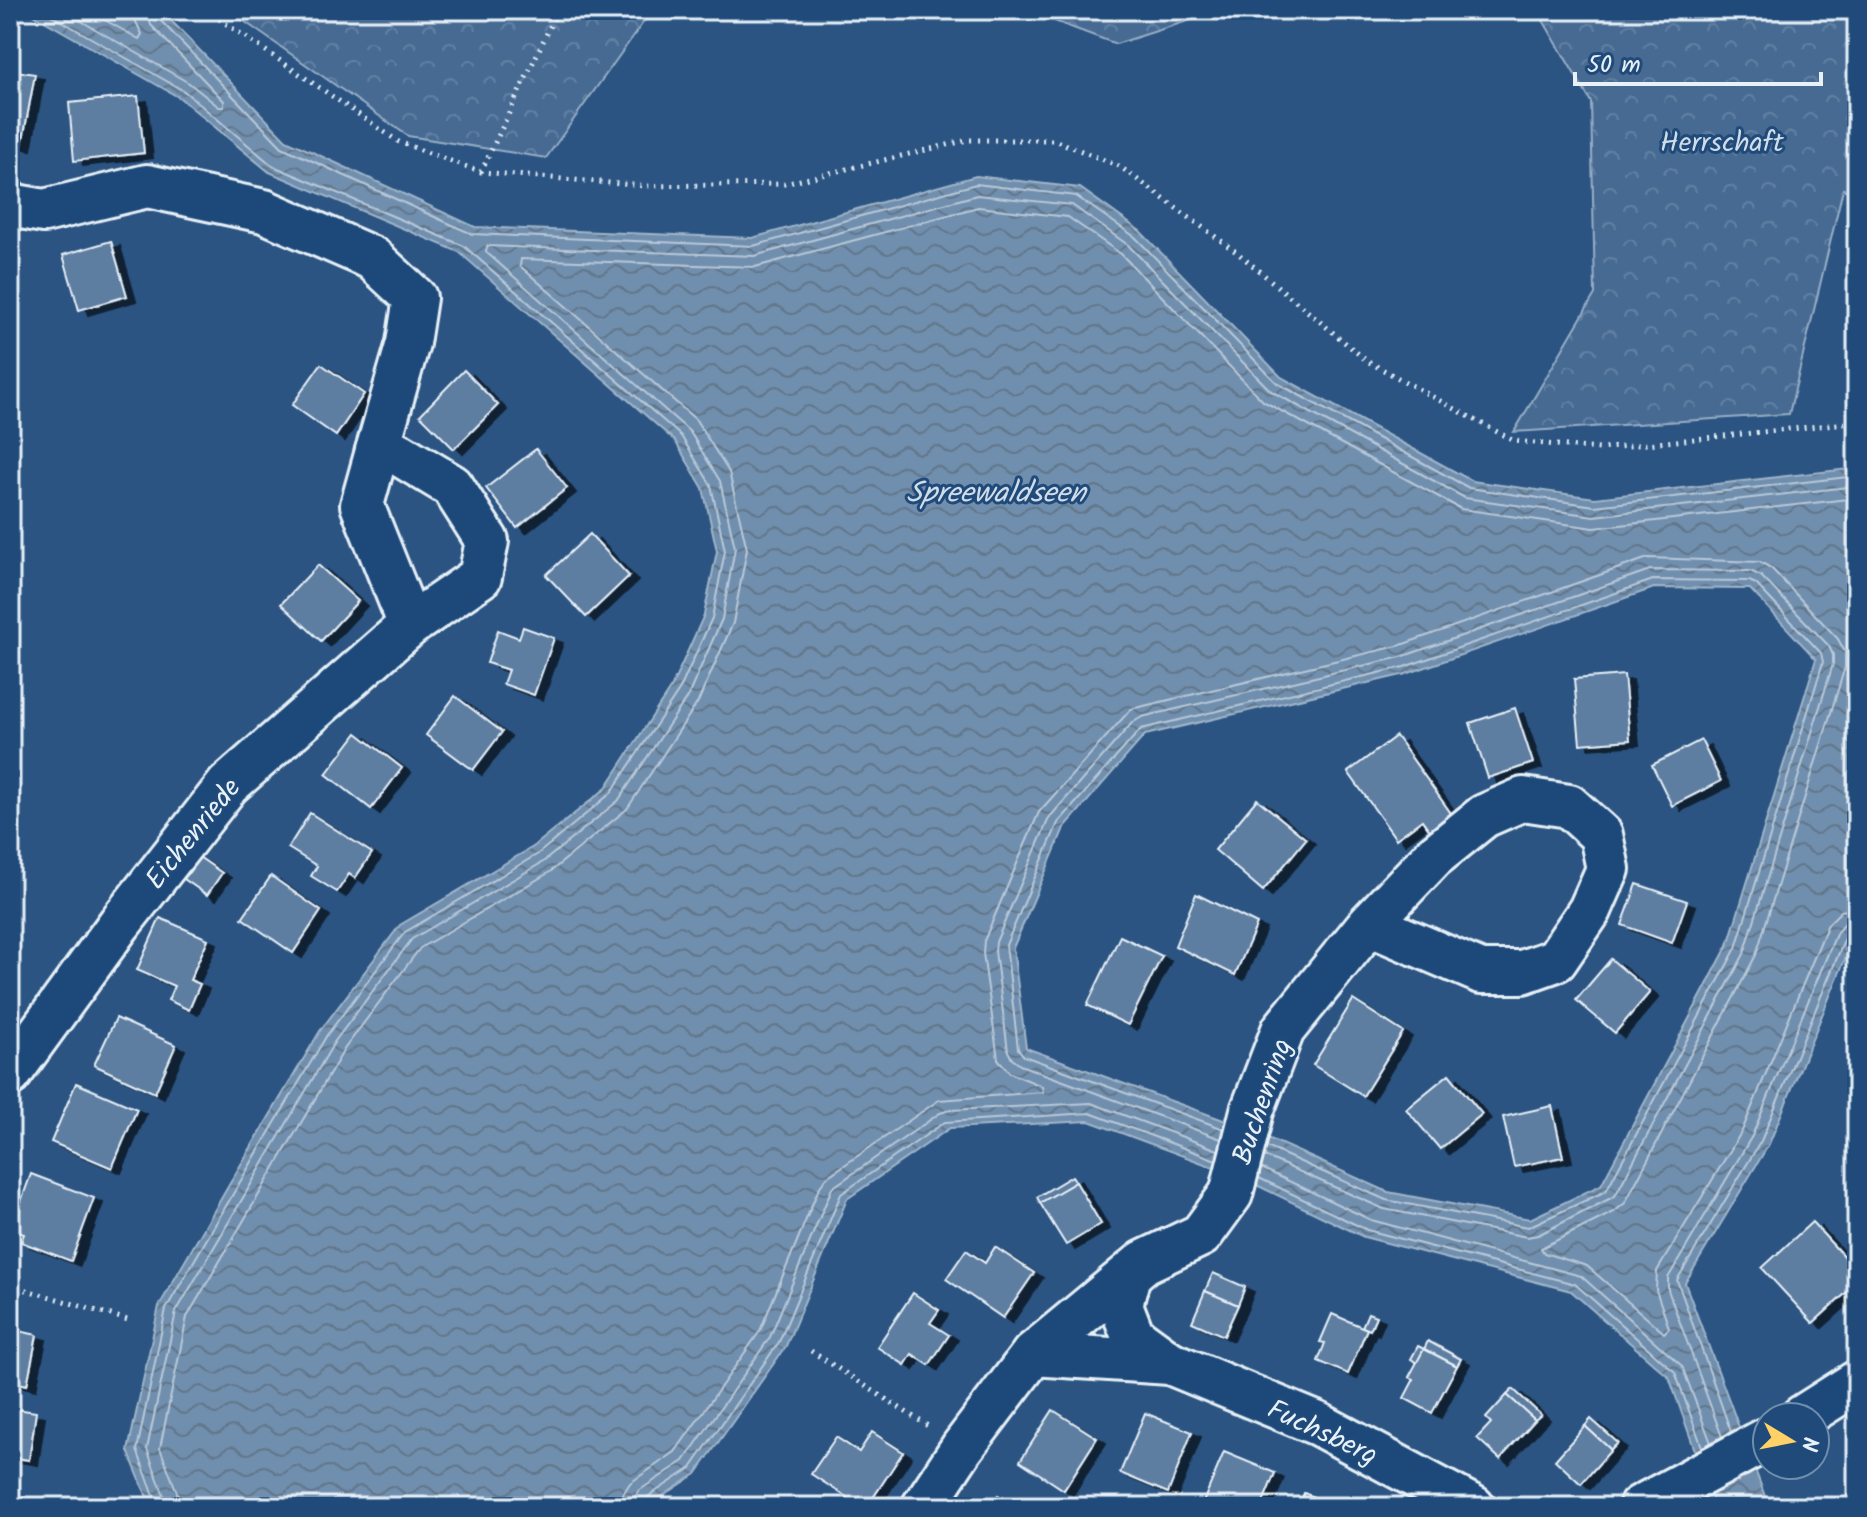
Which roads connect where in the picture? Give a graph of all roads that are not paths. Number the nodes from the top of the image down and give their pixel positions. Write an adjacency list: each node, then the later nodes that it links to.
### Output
1 (10, 205): 2 (street)
2 (377, 451): 3 (street); 3 (street, Eichenriede)
3 (410, 625): 5 (street, Eichenriede)
4 (1369, 924): 4 (street, Buchenring); 6 (street, Buchenring)
5 (10, 1074)
6 (1137, 1268): 7 (street); 8 (street, Fuchsberg)
7 (1033, 1354): 8 (street, Fuchsberg); 12 (street)
8 (1170, 1363): 13 (street, Fuchsberg)
9 (1857, 1382): 10 (street)
10 (1827, 1401)
11 (1751, 1448): 14 (street)
12 (923, 1507)
13 (1473, 1507)
14 (1640, 1507)

